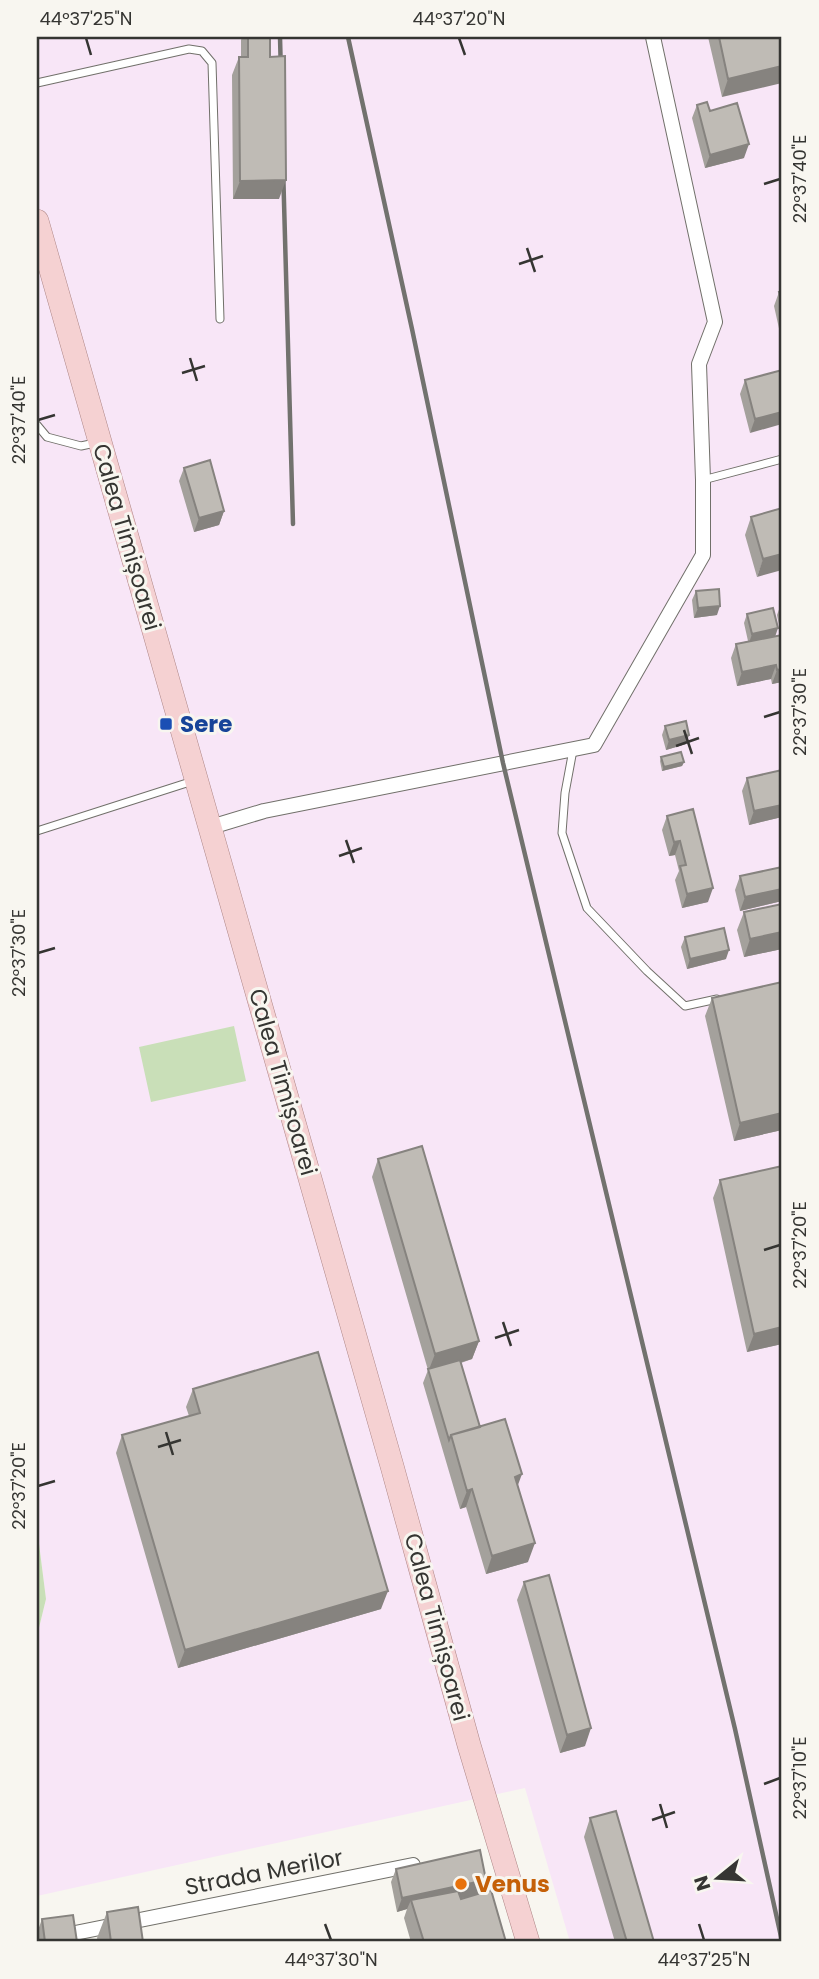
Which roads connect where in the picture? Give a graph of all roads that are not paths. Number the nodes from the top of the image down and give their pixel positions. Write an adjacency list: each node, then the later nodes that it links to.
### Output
1 (653, 37): 8 (street)
2 (37, 83): 4 (lane)
3 (38, 234): 6 (main road, Calea Timișoarei)
4 (220, 319)
5 (37, 425): 6 (lane)
6 (100, 442): 10 (main road, Calea Timișoarei)
7 (782, 459): 8 (lane)
8 (703, 480): 9 (street)
9 (573, 749): 11 (street); 13 (lane)
10 (197, 780): 11 (main road, Calea Timișoarei); 12 (lane)
11 (211, 827): 17 (main road, Calea Timișoarei)
12 (37, 831)
13 (722, 998)
14 (422, 1863): 15 (street, Strada Merilor)
15 (70, 1938): 16 (street, Strada Merilor)
16 (37, 1939)
17 (528, 1942)

